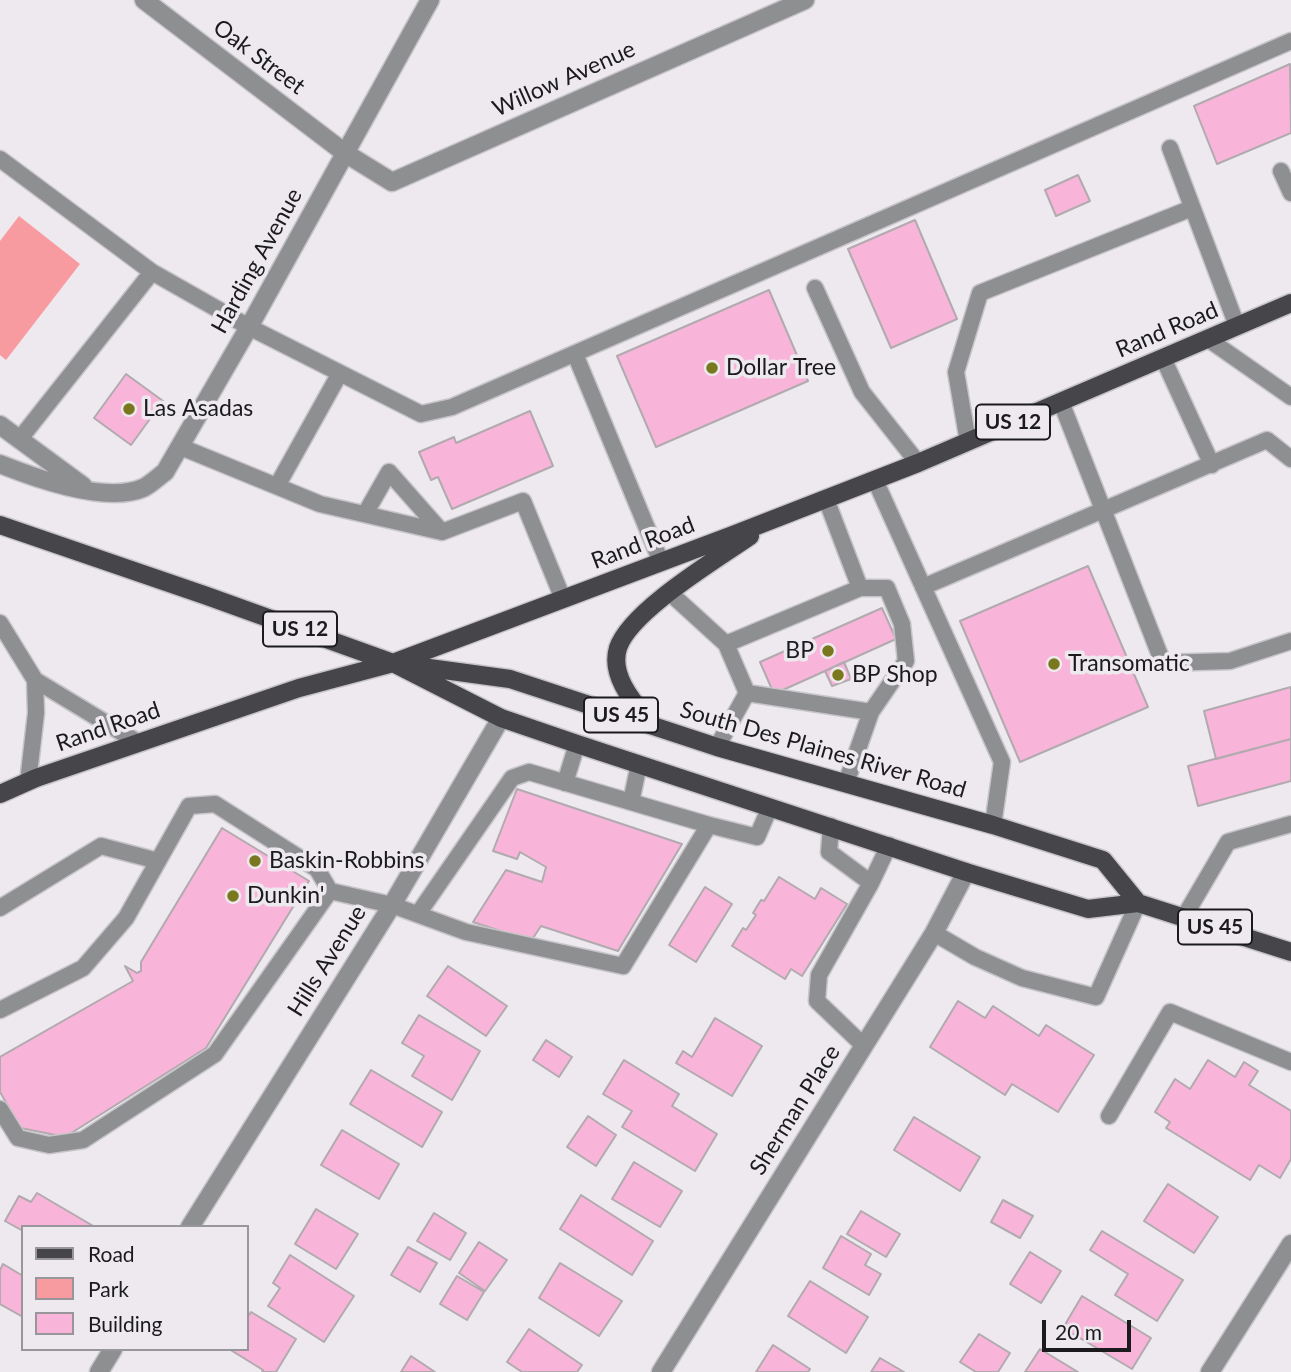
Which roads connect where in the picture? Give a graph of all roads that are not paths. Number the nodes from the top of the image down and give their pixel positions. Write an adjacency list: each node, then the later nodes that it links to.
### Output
1 (144, 0): 6 (street, Oak Street)
2 (430, 0): 6 (street, Harding Avenue)
3 (805, 0): 6 (street, Willow Avenue)
4 (1291, 41): 17 (lane)
5 (1170, 148): 10 (lane)
6 (345, 153): 15 (street, Harding Avenue)
7 (0, 159): 11 (lane)
8 (1281, 171): 9 (lane)
9 (1291, 193)
10 (1192, 208): 14 (lane); 24 (lane)
11 (152, 272): 15 (lane); 23 (lane)
12 (815, 288): 27 (lane)
13 (1291, 303): 14 (main road, Rand Road / US 12)
14 (1237, 326): 16 (main road, Rand Road / US 12)
15 (249, 327): 19 (lane); 25 (street, Harding Avenue)
16 (1208, 339): 18 (main road, Rand Road / US 12); 20 (lane)
17 (575, 354): 19 (lane); 39 (lane)
18 (1163, 358): 21 (main road, Rand Road / US 12); 29 (lane)
19 (340, 373): 31 (lane)
20 (1291, 397)
21 (1061, 402): 24 (main road, Rand Road / US 12); 34 (lane)
22 (0, 425): 23 (street)
23 (19, 440): 32 (street)
24 (968, 442): 27 (main road, Rand Road / US 12)
25 (181, 447): 31 (lane); 32 (street, Harding Avenue)
26 (1291, 459): 29 (lane)
27 (918, 463): 30 (main road, Rand Road / US 12)
28 (0, 464): 32 (street, Harding Avenue)
29 (1212, 465): 34 (lane)
30 (875, 480): 33 (main road, Rand Road / US 12); 40 (lane)
31 (277, 486): 35 (lane)
32 (89, 490)
33 (826, 499): 36 (main road, Rand Road / US 12); 41 (lane)
34 (1104, 512): 40 (lane); 45 (lane)
35 (365, 514): 38 (lane); 38 (lane)
36 (774, 519): 39 (main road, Rand Road / US 12); 42 (main road)
37 (0, 525): 47 (main road, South Des Plaines River Road / US 12)
38 (442, 532): 43 (lane)
39 (661, 562): 43 (main road, Rand Road / US 12)
40 (923, 587): 65 (lane)
41 (860, 588): 46 (lane); 50 (lane)
42 (670, 593): 46 (lane); 52 (main road)
43 (563, 599): 47 (main road, Rand Road / US 12)
44 (0, 623): 48 (lane)
45 (1291, 641)
46 (726, 644): 49 (lane)
47 (393, 663): 51 (main road, South Des Plaines River Road / US 45); 52 (main road, South Des Plaines River Road / US 45); 53 (main road, Rand Road)
48 (35, 680): 53 (lane); 57 (lane)
49 (747, 693): 50 (lane); 55 (lane)
50 (871, 712): 59 (lane)
51 (501, 718): 54 (main road, South Des Plaines River Road / US 45); 73 (street, Hills Avenue)
52 (652, 725): 55 (main road, South Des Plaines River Road / US 45)
53 (139, 743): 57 (main road, Rand Road)
54 (577, 744): 56 (main road, South Des Plaines River Road / US 45); 58 (lane)
55 (717, 747): 59 (main road, South Des Plaines River Road / US 45)
56 (639, 764): 61 (lane); 62 (main road, South Des Plaines River Road / US 45)
57 (28, 782): 60 (main road, Rand Road)
58 (565, 783): 61 (lane); 75 (lane)
59 (846, 783): 65 (main road, South Des Plaines River Road / US 45)
60 (0, 794)
61 (631, 802): 64 (lane)
62 (771, 807): 64 (lane); 66 (main road, South Des Plaines River Road / US 45)
63 (1291, 824): 76 (lane)
64 (709, 825): 75 (lane)
65 (993, 825): 72 (main road, South Des Plaines River Road / US 45)
66 (831, 826): 67 (main road, South Des Plaines River Road / US 45); 70 (lane)
67 (889, 845): 69 (main road, South Des Plaines River Road / US 45); 70 (lane)
68 (158, 861): 71 (lane); 74 (lane); 79 (lane)
69 (966, 872): 72 (main road, South Des Plaines River Road / US 45); 77 (street, Sherman Place)
70 (871, 883): 80 (lane)
71 (330, 891): 73 (lane); 82 (lane)
72 (1138, 903): 76 (main road, South Des Plaines River Road / US 45); 77 (lane)
73 (392, 905): 75 (lane); 84 (street, Hills Avenue)
74 (0, 908)
75 (418, 914)
76 (1184, 917): 78 (main road, South Des Plaines River Road / US 45)
77 (934, 933): 80 (street, Sherman Place)
78 (1291, 952)
79 (0, 1010)
80 (864, 1045): 88 (street, Sherman Place)
81 (1291, 1062): 83 (lane)
82 (0, 1109)
83 (1109, 1116)
84 (191, 1225)
85 (1288, 1256): 89 (street)
86 (112, 1351): 87 (street)
87 (99, 1372)
88 (661, 1372)
89 (1210, 1372)

